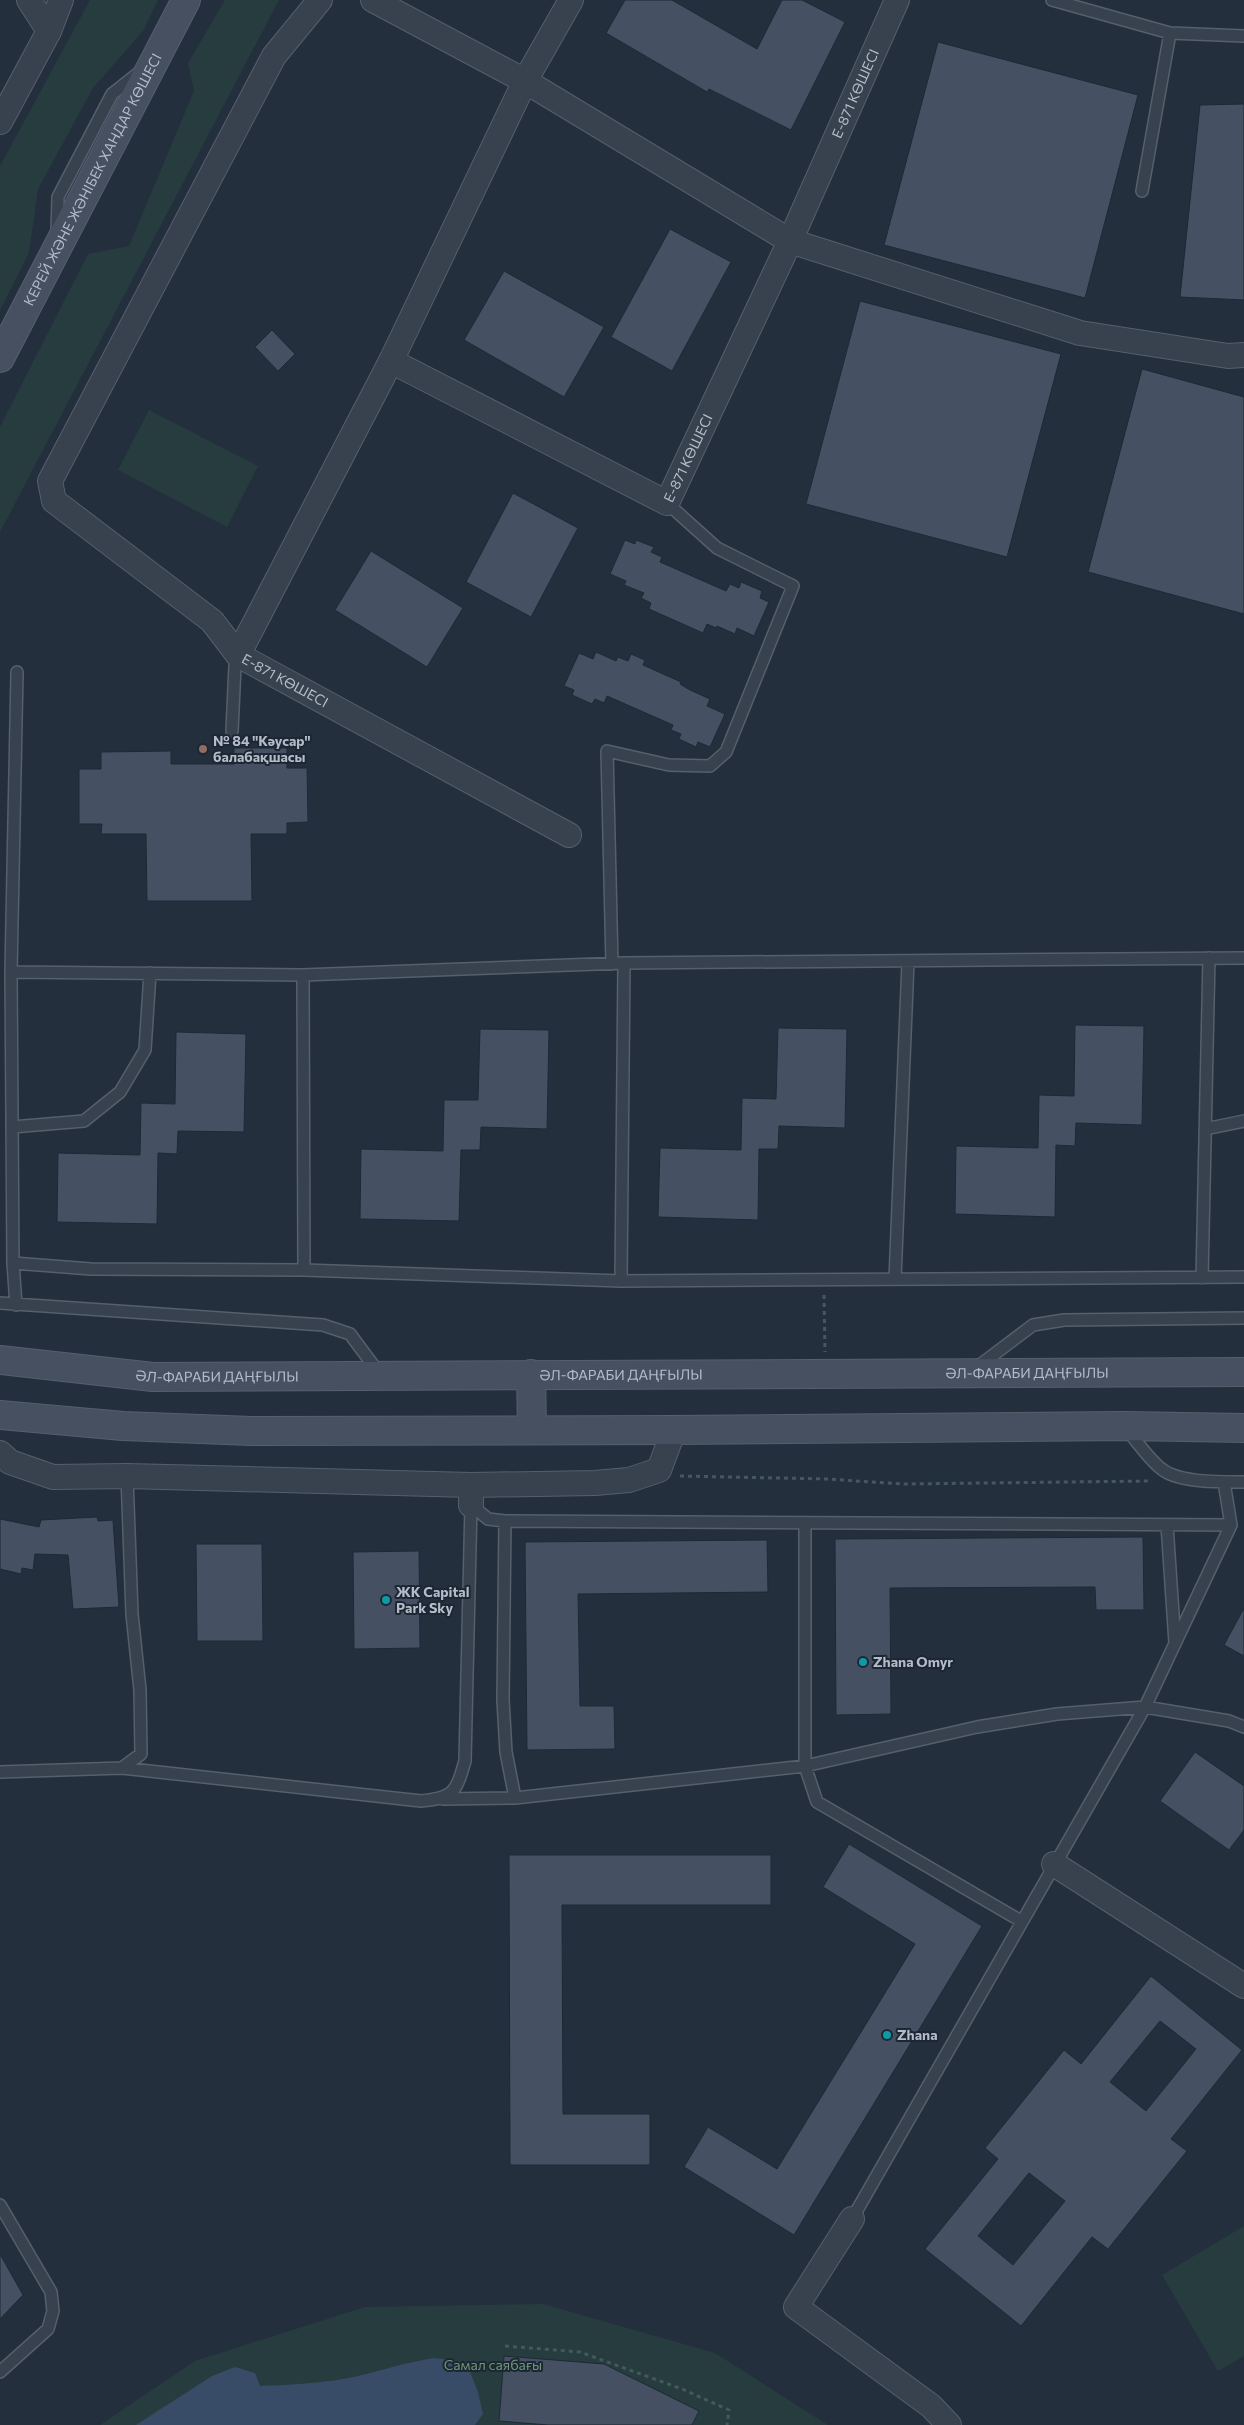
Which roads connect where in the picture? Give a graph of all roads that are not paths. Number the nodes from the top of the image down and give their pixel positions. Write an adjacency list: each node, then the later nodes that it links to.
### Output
1 (28, 0): 9 (street)
2 (61, 0): 9 (street)
3 (186, 0): 17 (main road, КЕРЕЙ ЖӘНЕ ЖӘНІБЕК ХАНДАР КӨШЕСІ)
4 (320, 0): 20 (street)
5 (373, 0): 12 (street)
6 (571, 0): 12 (street, Е-871 КӨШЕСІ)
7 (897, 0): 15 (street, Е-871 КӨШЕСІ)
8 (1052, 0): 10 (lane)
9 (49, 31): 13 (street)
10 (1170, 33): 11 (lane); 14 (lane)
11 (1244, 36)
12 (525, 81): 15 (street); 18 (street, Е-871 КӨШЕСІ)
13 (0, 122)
14 (1142, 191)
15 (790, 241): 16 (street); 19 (street, Е-871 КӨШЕСІ)
16 (1244, 355)
17 (0, 358)
18 (391, 361): 19 (street, Е-871 КӨШЕСІ); 20 (street, Е-871 КӨШЕСІ)
19 (667, 502): 27 (lane)
20 (238, 656): 22 (lane); 23 (street, Е-871 КӨШЕСІ)
21 (17, 672): 28 (lane)
22 (232, 731)
23 (569, 835)
24 (1209, 958): 25 (lane); 26 (lane); 33 (lane)
25 (1244, 958)
26 (908, 962): 27 (lane); 38 (lane)
27 (618, 964): 30 (lane); 39 (lane)
28 (11, 972): 29 (lane); 32 (lane)
29 (150, 973): 30 (lane); 32 (lane)
30 (303, 975): 35 (lane)
31 (1244, 1121): 33 (lane)
32 (12, 1127): 34 (lane)
33 (1205, 1129): 37 (lane)
34 (13, 1263): 35 (lane); 41 (lane)
35 (304, 1270): 39 (lane)
36 (1244, 1277): 37 (lane)
37 (1202, 1278): 38 (lane)
38 (895, 1280): 39 (lane)
39 (621, 1281)
40 (0, 1303): 41 (lane)
41 (16, 1305): 46 (lane)
42 (1244, 1318): 45 (lane)
43 (0, 1360): 46 (main road, ӘЛ-ФАРАБИ ДАҢҒЫЛЫ)
44 (1244, 1372): 45 (main road, ӘЛ-ФАРАБИ ДАҢҒЫЛЫ)
45 (970, 1373): 47 (main road, ӘЛ-ФАРАБИ ДАҢҒЫЛЫ)
46 (380, 1374): 47 (main road, ӘЛ-ФАРАБИ ДАҢҒЫЛЫ)
47 (531, 1374): 51 (main road)
48 (0, 1415): 51 (main road)
49 (1124, 1426): 50 (main road); 52 (main road); 55 (lane)
50 (1244, 1428)
51 (532, 1430): 52 (main road)
52 (674, 1430): 57 (street)
53 (0, 1453): 54 (street)
54 (127, 1476): 57 (street); 66 (lane)
55 (1224, 1482): 56 (lane); 61 (lane)
56 (1244, 1482)
57 (471, 1495): 58 (lane); 69 (lane)
58 (506, 1521): 59 (lane); 68 (lane)
59 (805, 1523): 60 (lane); 65 (lane)
60 (1166, 1525): 61 (lane); 62 (lane)
61 (1230, 1525): 62 (lane)
62 (1175, 1644): 63 (lane)
63 (1146, 1707): 64 (lane); 65 (lane); 70 (lane)
64 (1244, 1726)
65 (805, 1766): 68 (lane); 71 (lane)
66 (122, 1768): 67 (lane); 69 (lane)
67 (0, 1772)
68 (515, 1798): 69 (lane)
69 (443, 1799)
70 (1054, 1864): 71 (lane); 72 (street)
71 (1021, 1921): 74 (lane)
72 (1244, 1986)
73 (0, 2205): 75 (lane)
74 (852, 2219): 76 (street)
75 (0, 2372)
76 (949, 2425)

